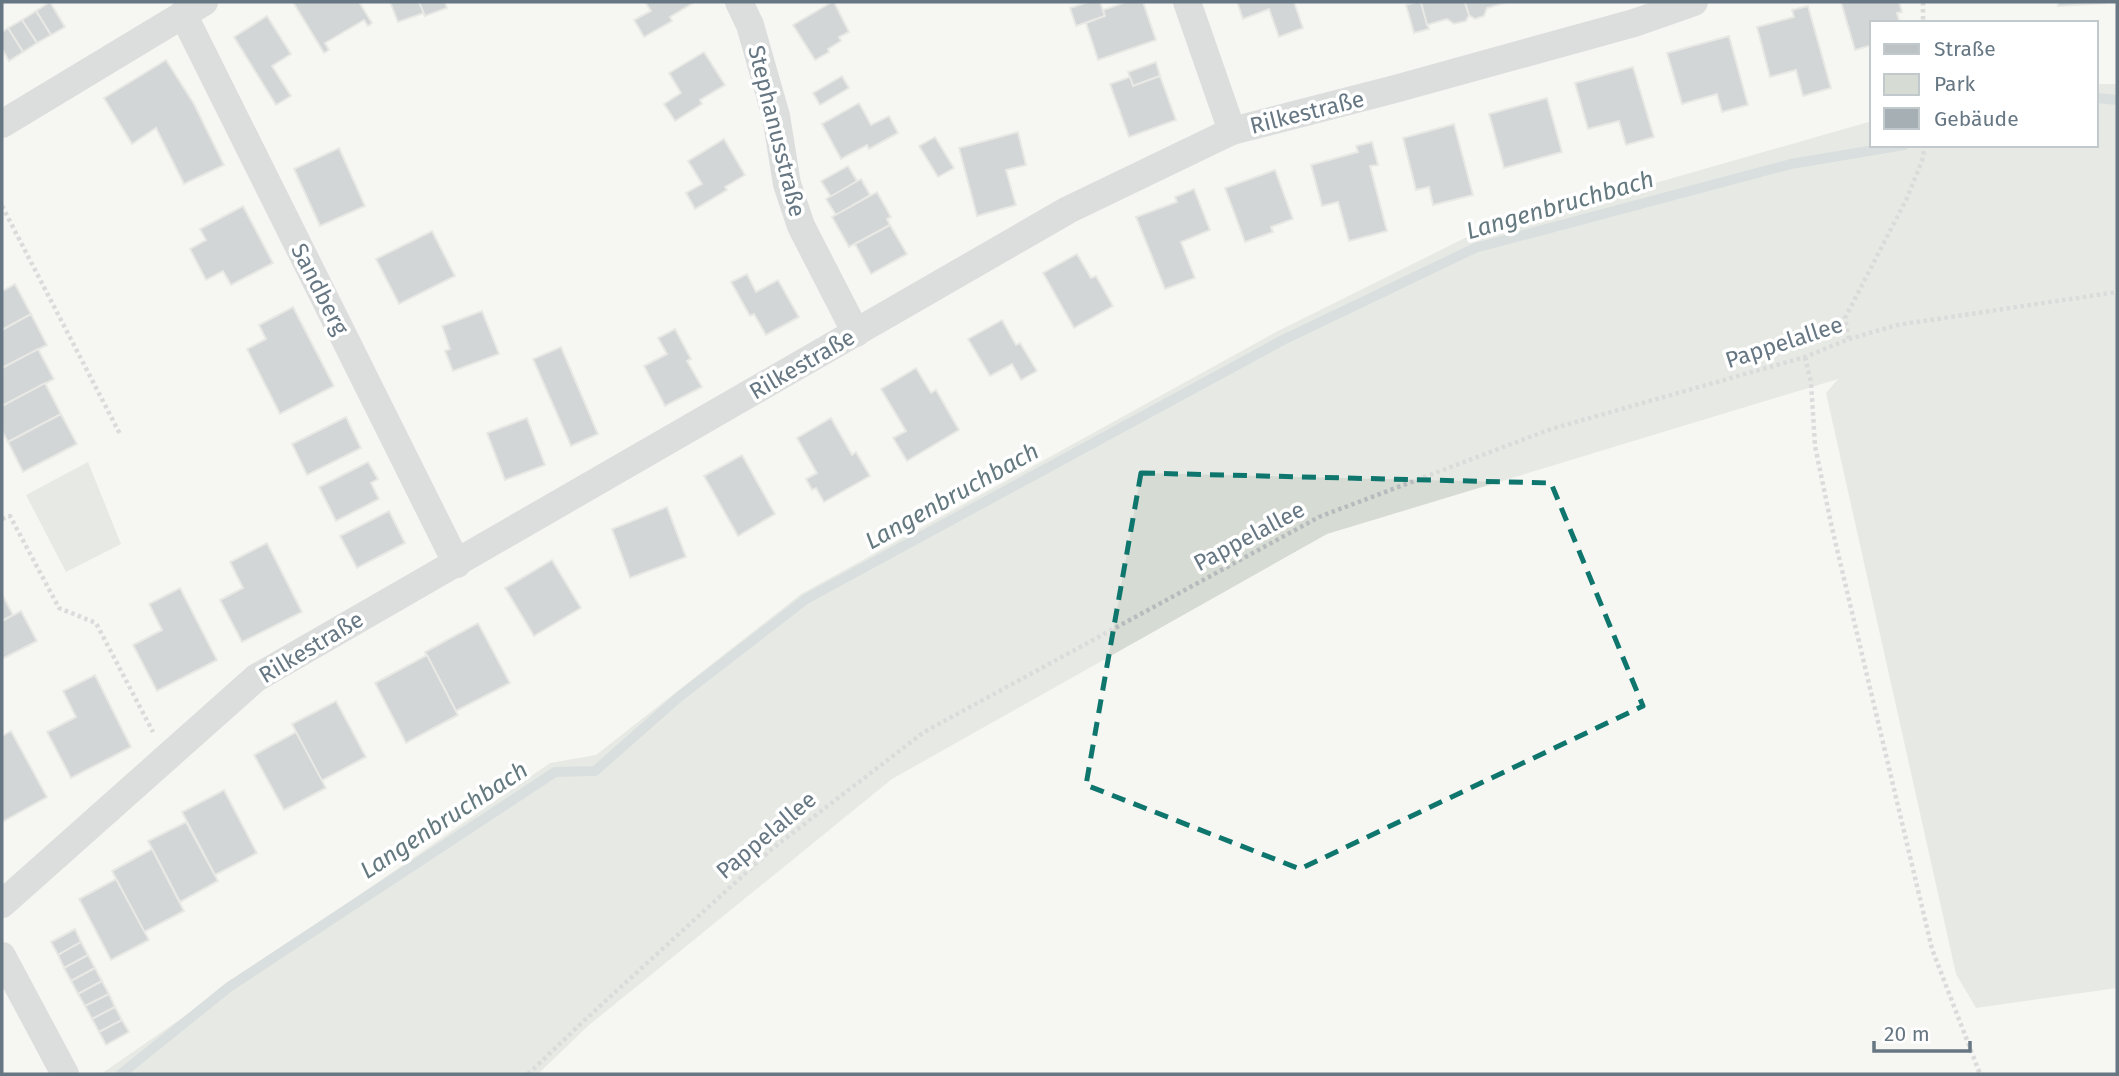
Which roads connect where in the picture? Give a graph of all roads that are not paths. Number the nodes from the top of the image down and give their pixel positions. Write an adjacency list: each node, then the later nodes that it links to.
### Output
1 (739, 2): 7 (street, Stephanusstraße)
2 (1187, 2): 6 (street)
3 (1694, 2): 6 (street, Rilkestraße)
4 (196, 5): 5 (street); 8 (street, Sandberg)
5 (2, 124)
6 (1232, 131): 7 (street, Rilkestraße)
7 (856, 333): 8 (street, Rilkestraße)
8 (457, 564): 9 (street, Rilkestraße)
9 (2, 904)
10 (2, 956): 11 (street)
11 (65, 1074)

